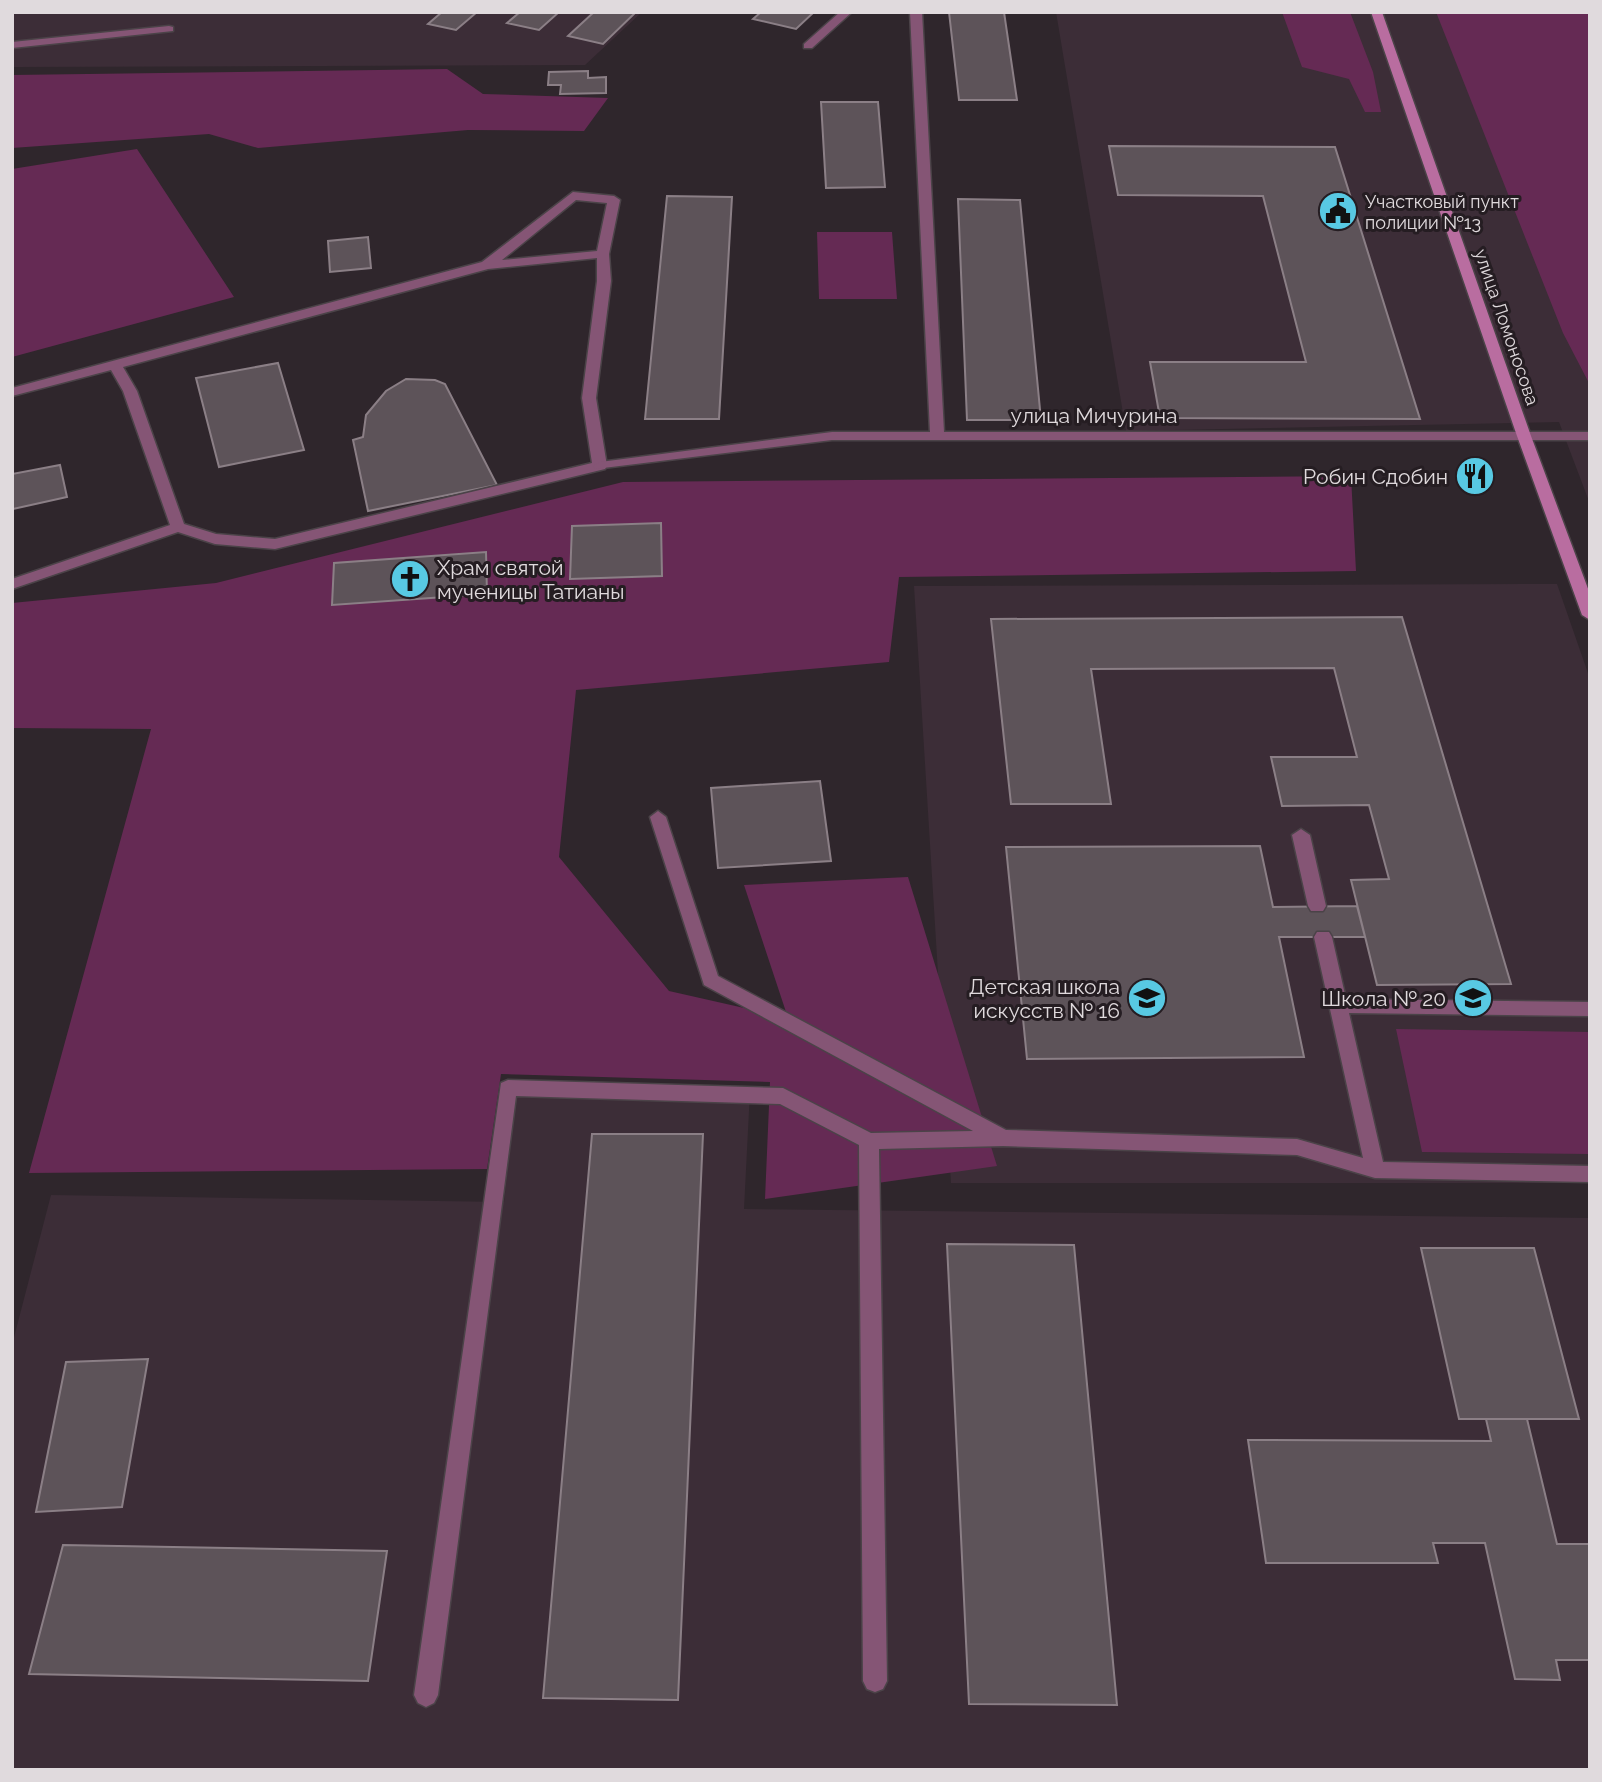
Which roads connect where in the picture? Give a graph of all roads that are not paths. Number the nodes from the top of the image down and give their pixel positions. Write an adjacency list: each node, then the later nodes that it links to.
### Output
1 (846, 12): 6 (street)
2 (916, 12): 11 (street)
3 (1376, 12): 12 (main road, улица Ломоносова)
4 (169, 29): 5 (street)
5 (12, 46)
6 (808, 46)
7 (603, 254): 8 (street); 8 (street); 14 (street)
8 (487, 265): 9 (street)
9 (115, 365): 10 (street); 15 (street)
10 (12, 392)
11 (937, 436): 12 (street, улица Мичурина); 14 (street, улица Мичурина)
12 (1524, 436): 13 (street, улица Мичурина); 17 (main road, улица Ломоносова)
13 (1590, 436)
14 (600, 466): 15 (street, улица Мичурина)
15 (178, 527): 16 (street)
16 (12, 584)
17 (1590, 615)
18 (658, 817): 24 (street)
19 (1301, 835): 20 (street)
20 (1317, 906)
21 (1323, 937): 22 (street)
22 (1338, 1006): 23 (street); 26 (street)
23 (1590, 1009)
24 (1003, 1139): 25 (street); 26 (street)
25 (869, 1141): 28 (street); 29 (street)
26 (1375, 1170): 27 (street)
27 (1590, 1174)
28 (875, 1681)
29 (426, 1695)

